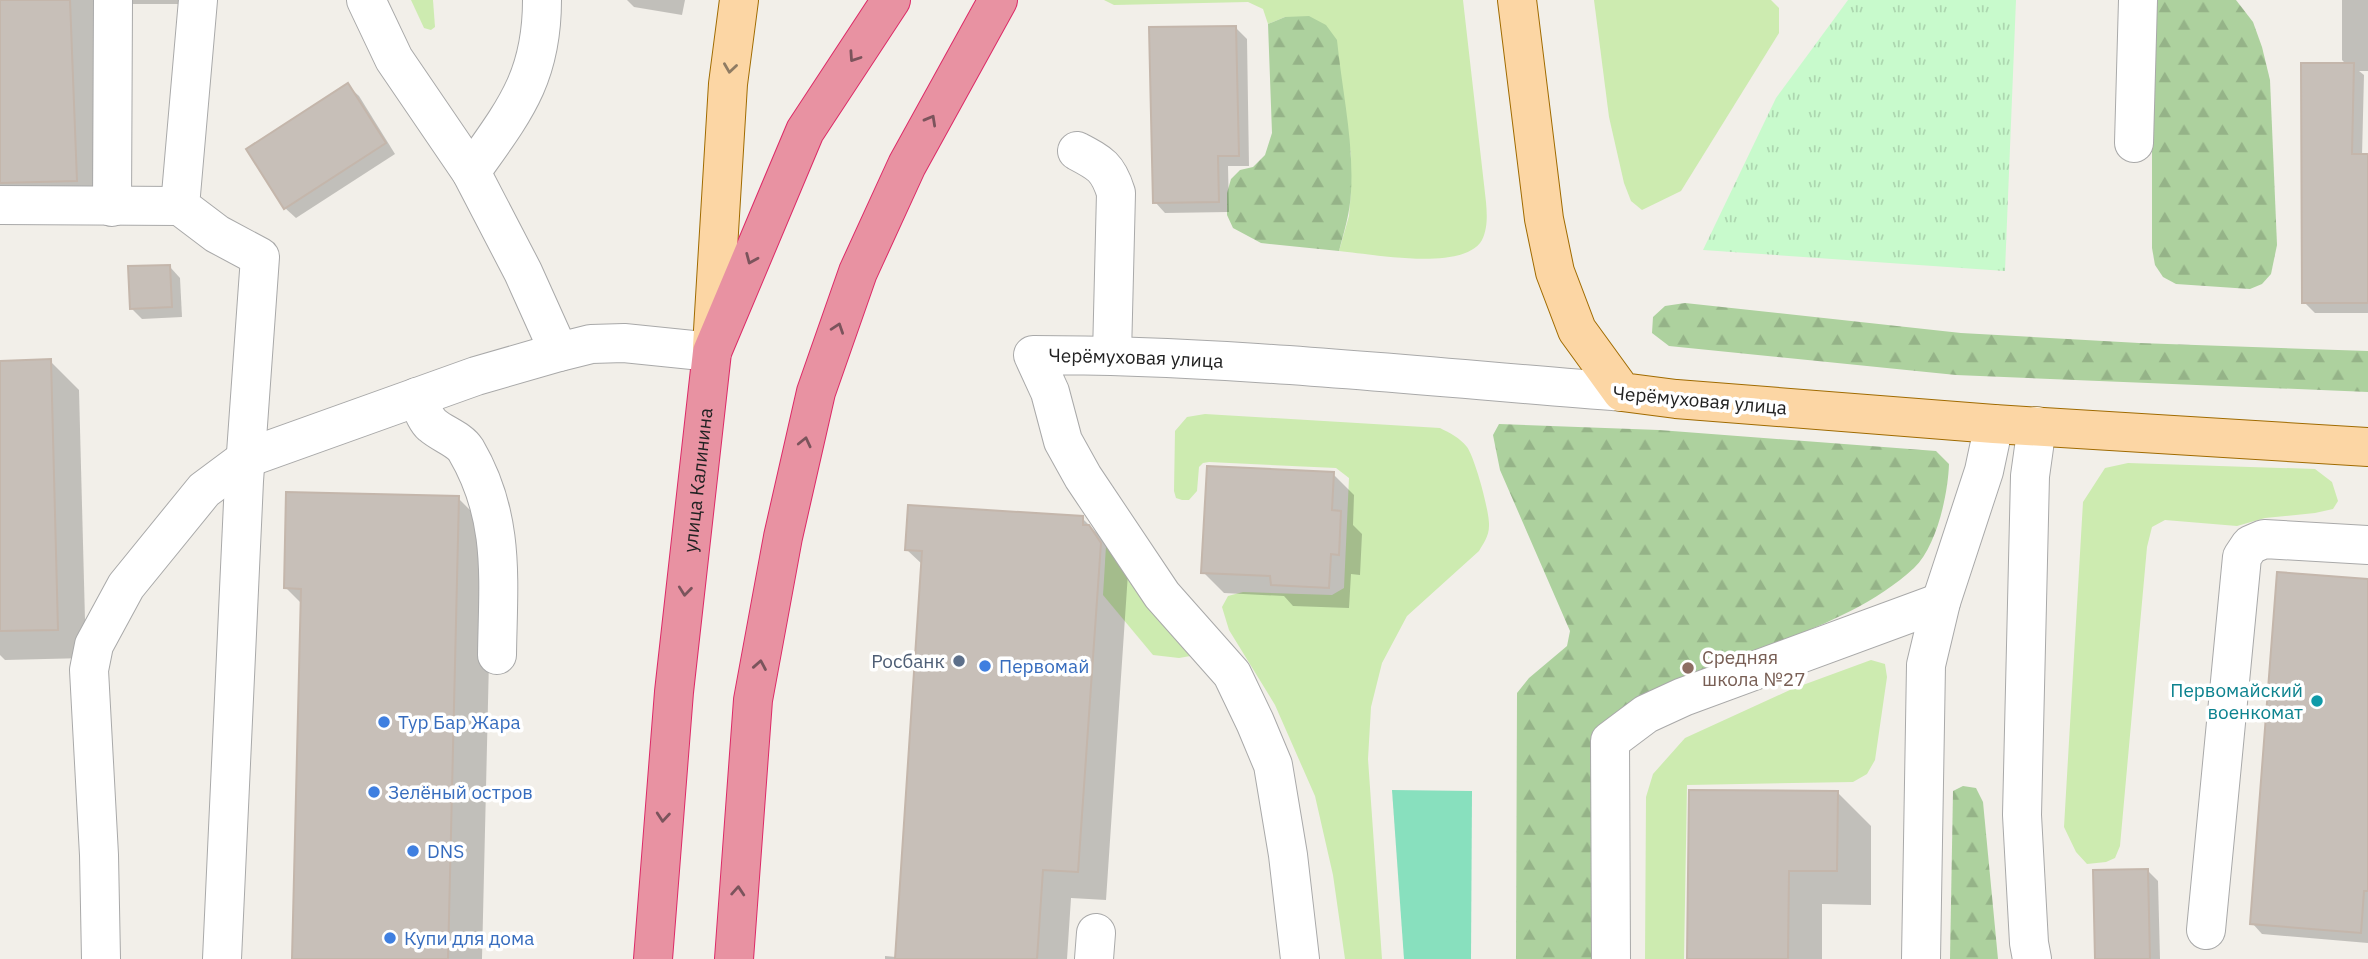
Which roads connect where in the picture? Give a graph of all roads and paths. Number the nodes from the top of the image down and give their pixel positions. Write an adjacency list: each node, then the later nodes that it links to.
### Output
1 (113, 0): 15 (street)
2 (198, 0): 14 (street)
3 (366, 0): 12 (street)
4 (542, 0): 12 (street)
5 (739, 0): 17 (main road, улица Калинина, one-way to 17)
6 (891, 0): 17 (highway, one-way to 17)
7 (998, 0): 32 (highway, one-way to 7)
8 (1517, 0): 19 (main road)
9 (2138, 0): 10 (street)
10 (2134, 143)
11 (1077, 151): 18 (street)
12 (471, 172): 16 (street)
13 (0, 205): 15 (street)
14 (180, 206): 15 (street); 24 (street)
15 (112, 207)
16 (559, 352): 17 (street); 20 (street)
17 (712, 352): 31 (highway, улица Калинина, one-way to 31)
18 (1112, 355): 19 (street, Черёмуховая улица); 33 (street, Черёмуховая улица)
19 (1622, 392): 21 (main road, Черёмуховая улица)
20 (417, 397): 24 (street); 27 (street)
21 (1994, 424): 22 (main road, Черёмуховая улица); 26 (street)
22 (2037, 426): 23 (main road, Черёмуховая улица); 36 (street)
23 (2368, 447)
24 (247, 458): 29 (street); 30 (street)
25 (2368, 545): 28 (street)
26 (1941, 602): 34 (street); 35 (street)
27 (497, 655)
28 (2206, 930)
29 (101, 959)
30 (222, 959)
31 (653, 959)
32 (734, 959)
33 (1300, 959)
34 (1611, 959)
35 (1921, 959)
36 (2032, 959)

